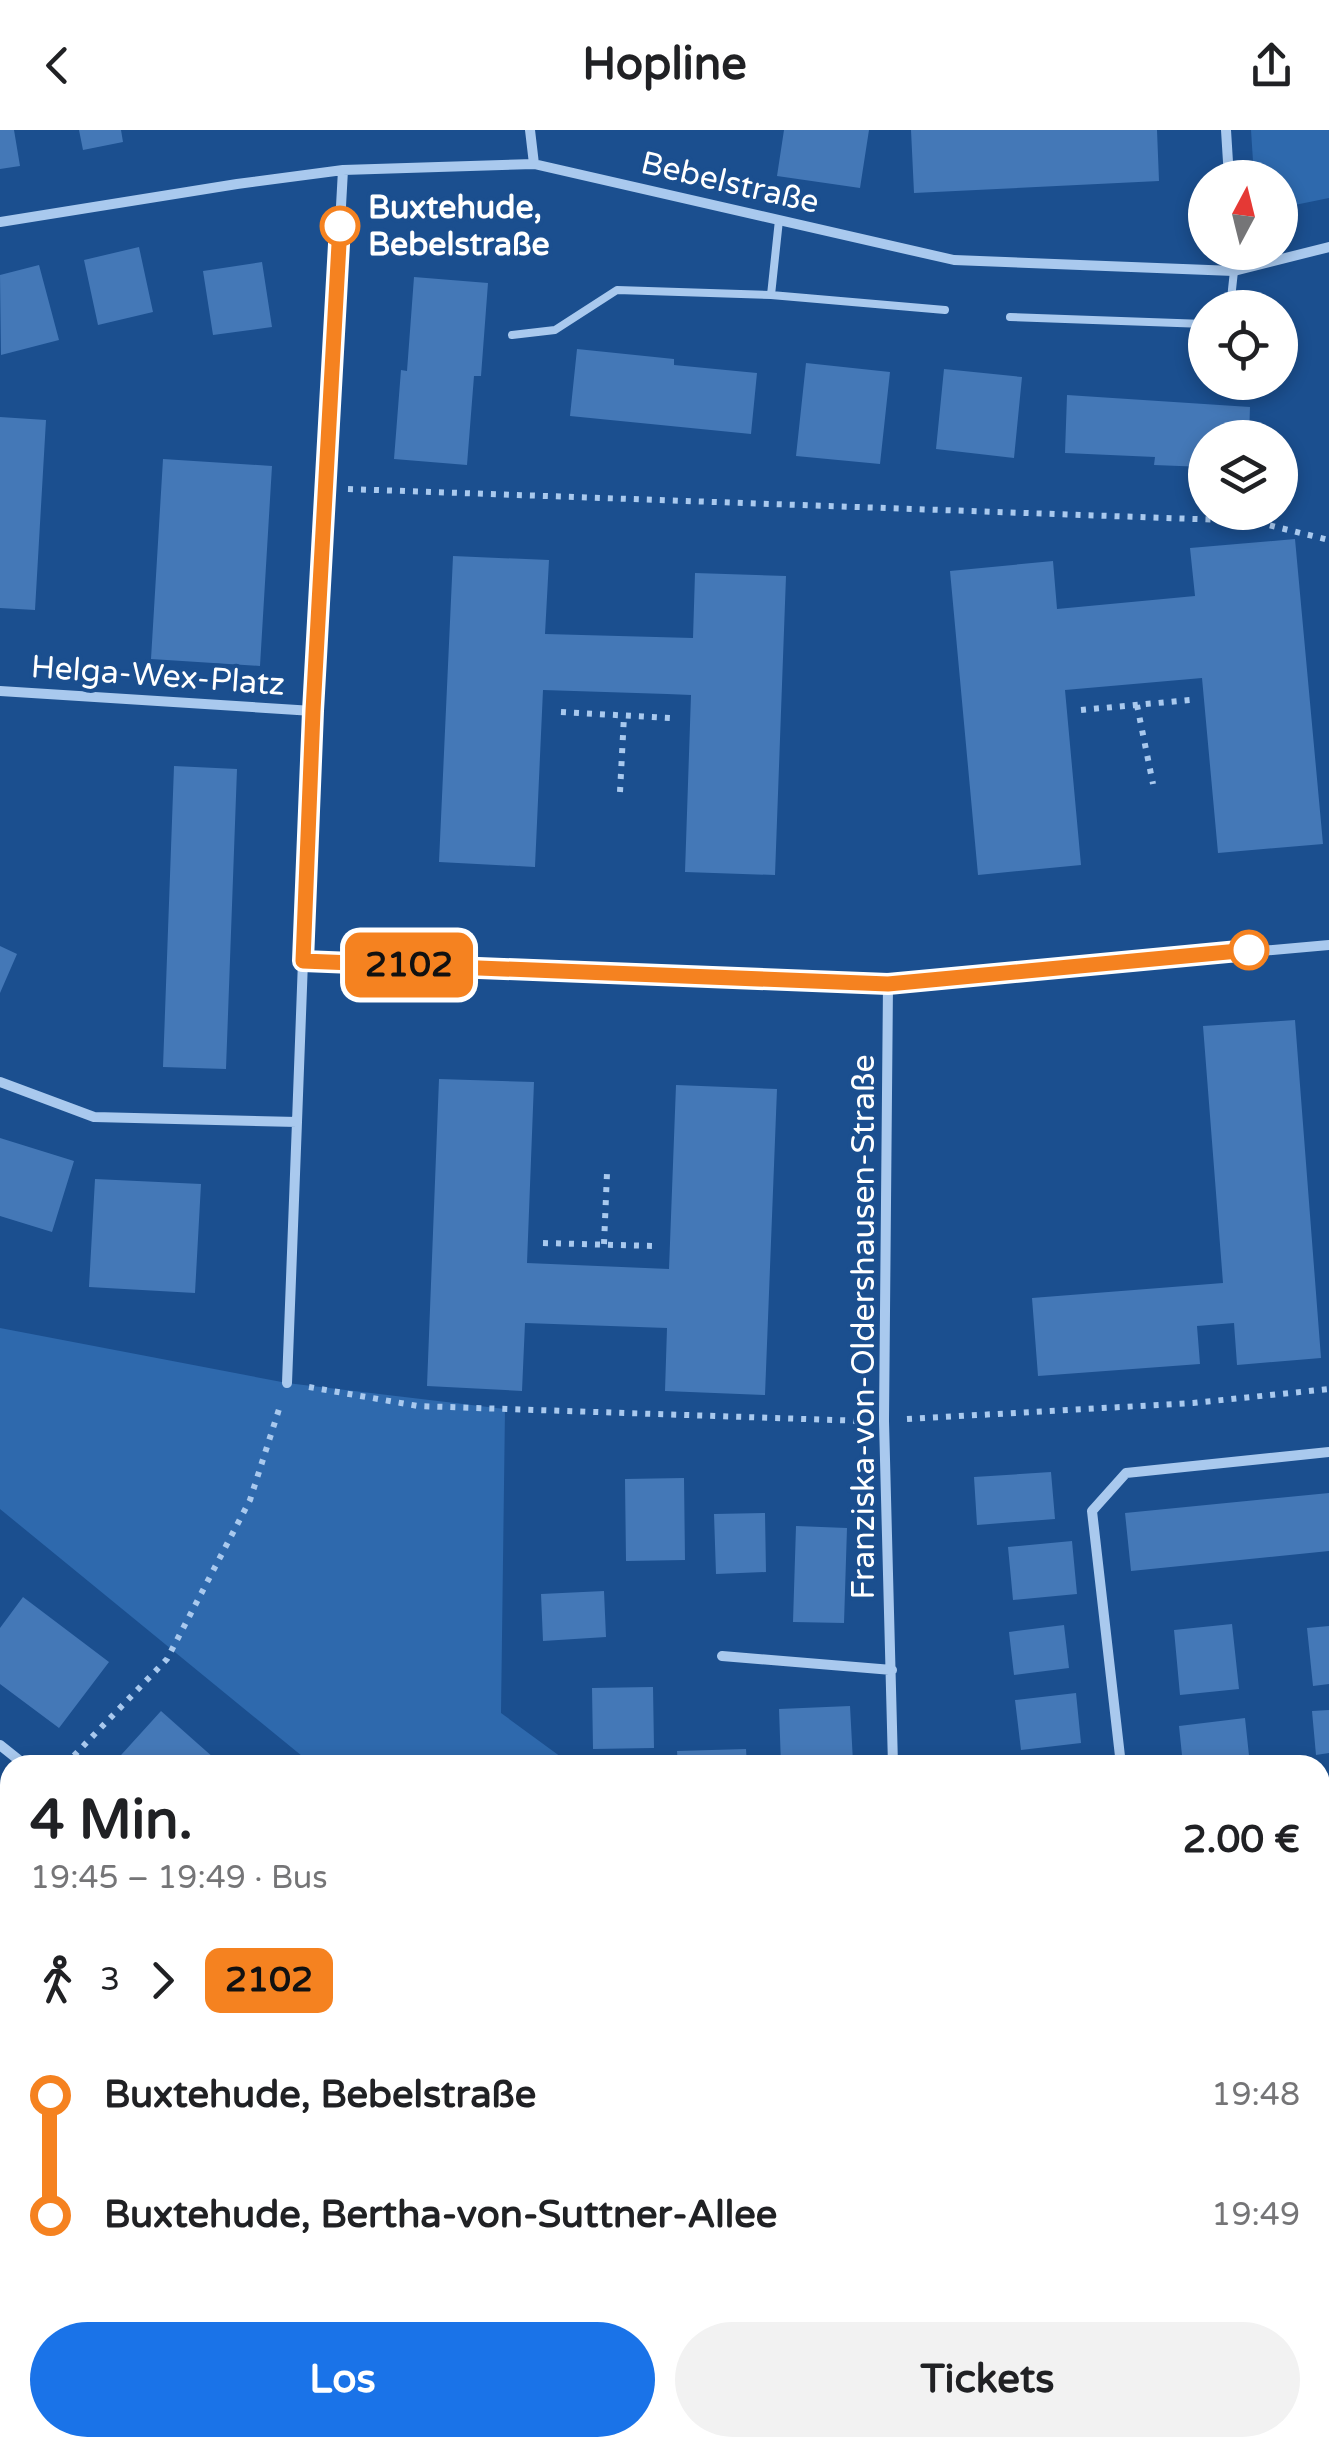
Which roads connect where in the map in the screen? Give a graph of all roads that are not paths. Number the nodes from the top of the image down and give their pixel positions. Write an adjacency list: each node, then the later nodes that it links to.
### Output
1 (530, 130): 4 (street)
2 (1226, 130): 3 (street)
3 (1228, 160)
4 (534, 164): 5 (street, Bebelstraße); 6 (street, Bebelstraße)
5 (344, 170): 7 (street, Bebelstraße); 17 (street)
6 (779, 220): 9 (street, Bebelstraße); 11 (lane)
7 (0, 222)
8 (1329, 248): 9 (street, Bebelstraße)
9 (1234, 272): 10 (lane)
10 (1232, 290)
11 (771, 295): 12 (lane); 15 (lane)
12 (945, 310)
13 (1010, 316): 14 (lane)
14 (1188, 323)
15 (512, 334)
16 (0, 691): 17 (street, Helga-Wex-Platz)
17 (313, 711): 19 (street)
18 (1329, 945): 20 (street)
19 (303, 961): 20 (street); 22 (street)
20 (888, 984): 26 (street, Franziska-von-Oldershausen-Straße)
21 (0, 1082): 22 (street)
22 (297, 1122): 23 (street)
23 (287, 1383)
24 (1329, 1452): 28 (street)
25 (722, 1656): 26 (street)
26 (892, 1670): 27 (street, Franziska-von-Oldershausen-Straße)
27 (893, 1755)
28 (1119, 1755)

